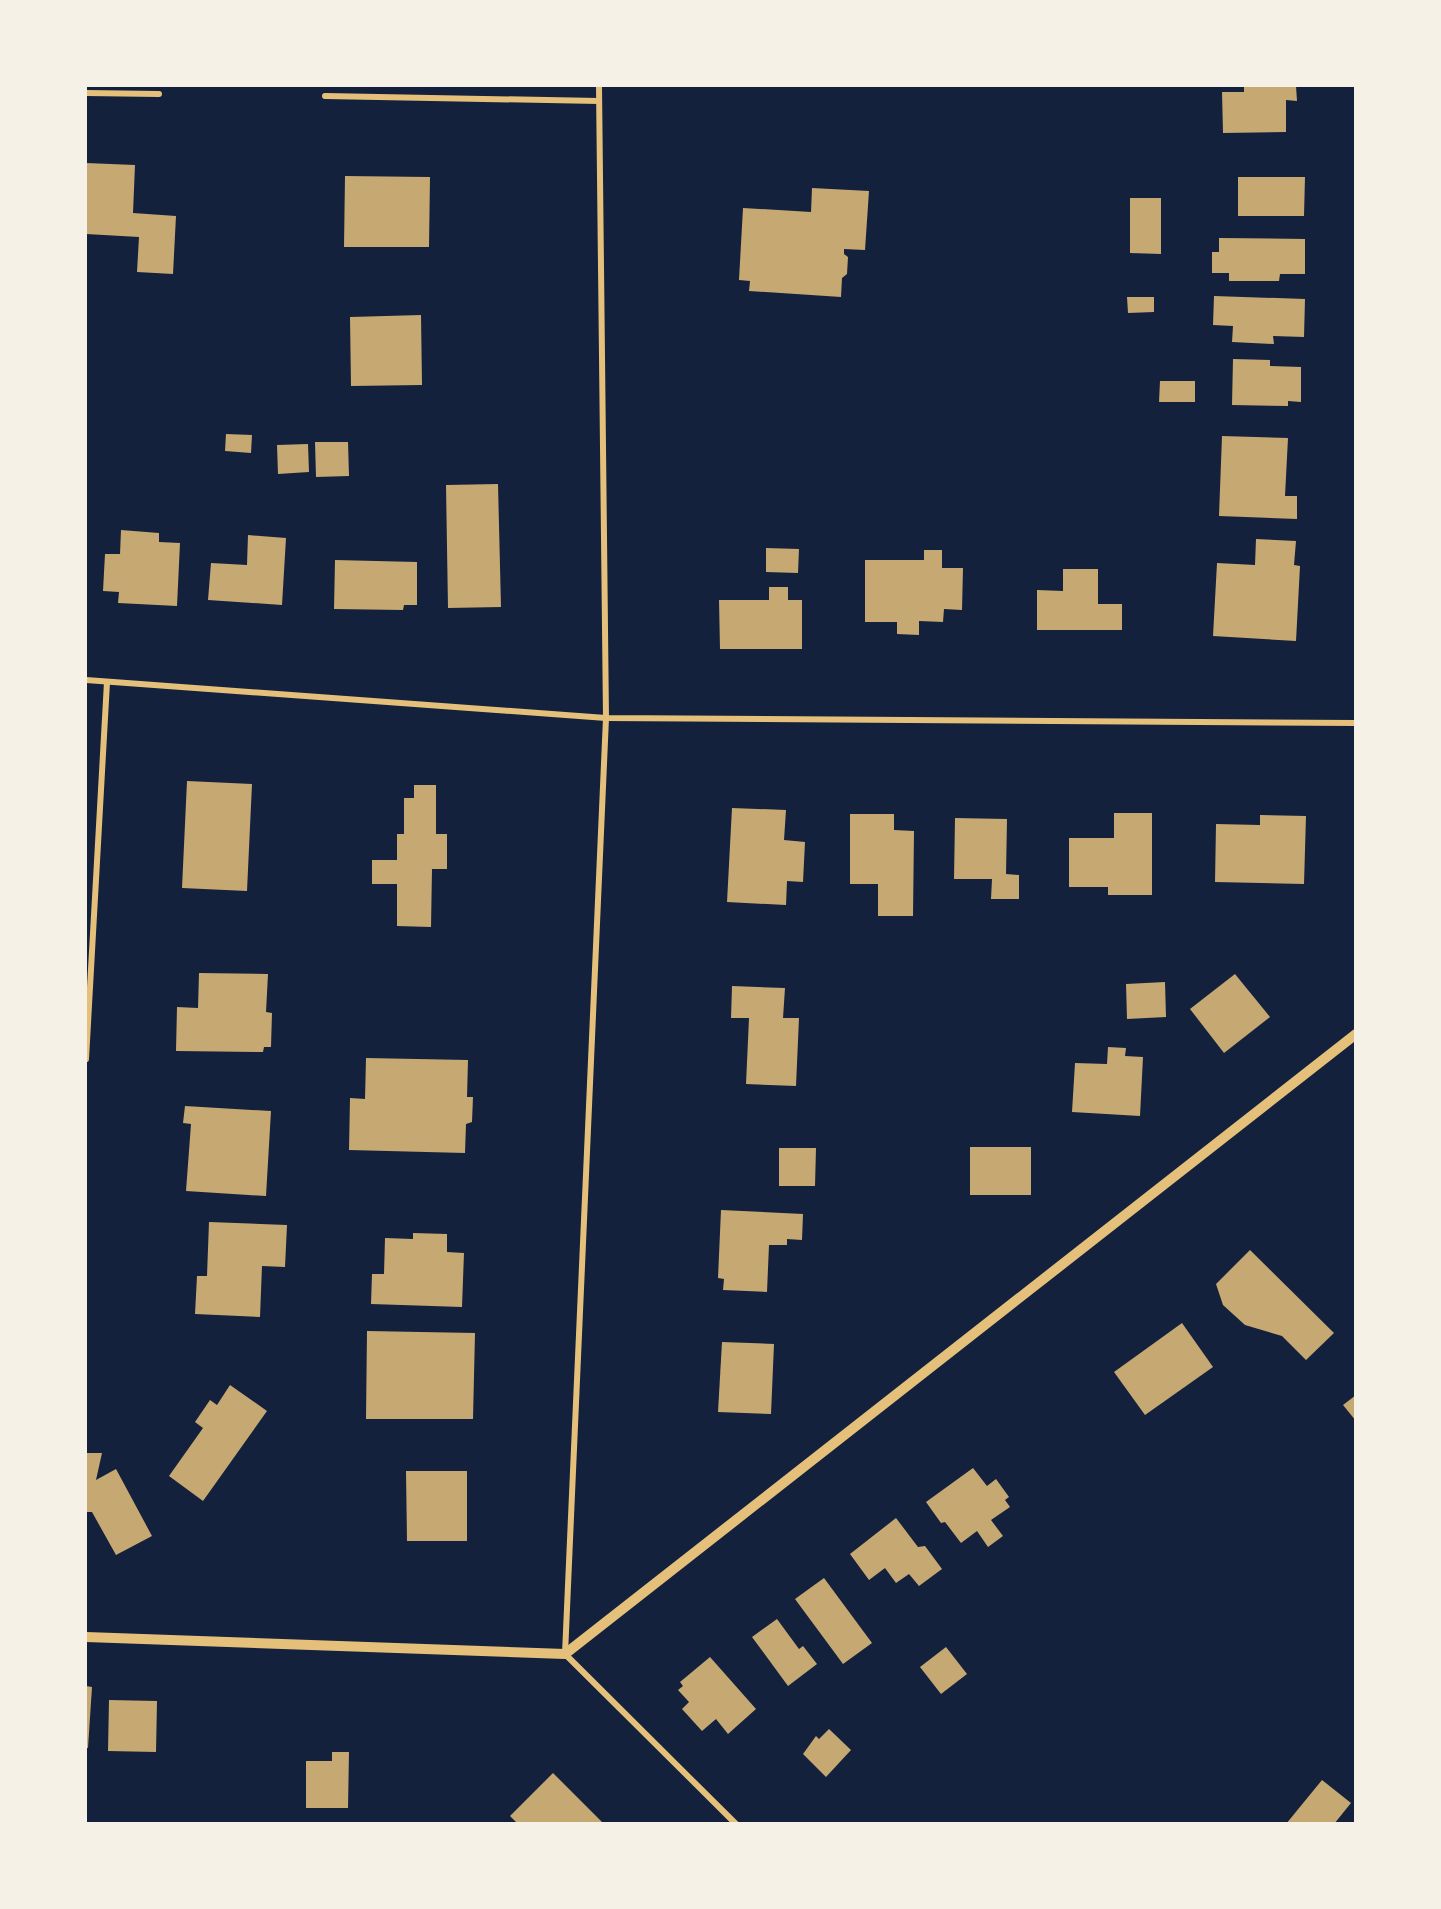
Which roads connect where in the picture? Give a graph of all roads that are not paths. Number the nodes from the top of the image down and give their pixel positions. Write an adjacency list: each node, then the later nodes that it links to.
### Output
1 (599, 86): 5 (street)
2 (86, 93): 3 (street)
3 (159, 94)
4 (325, 96): 5 (street)
5 (599, 101): 8 (street)
6 (86, 680): 7 (street)
7 (107, 682): 8 (street); 11 (street)
8 (606, 718): 9 (street); 13 (street)
9 (1356, 723)
10 (1356, 1034): 13 (street)
11 (86, 1059)
12 (86, 1637): 13 (street)
13 (566, 1654): 14 (street)
14 (736, 1824)

